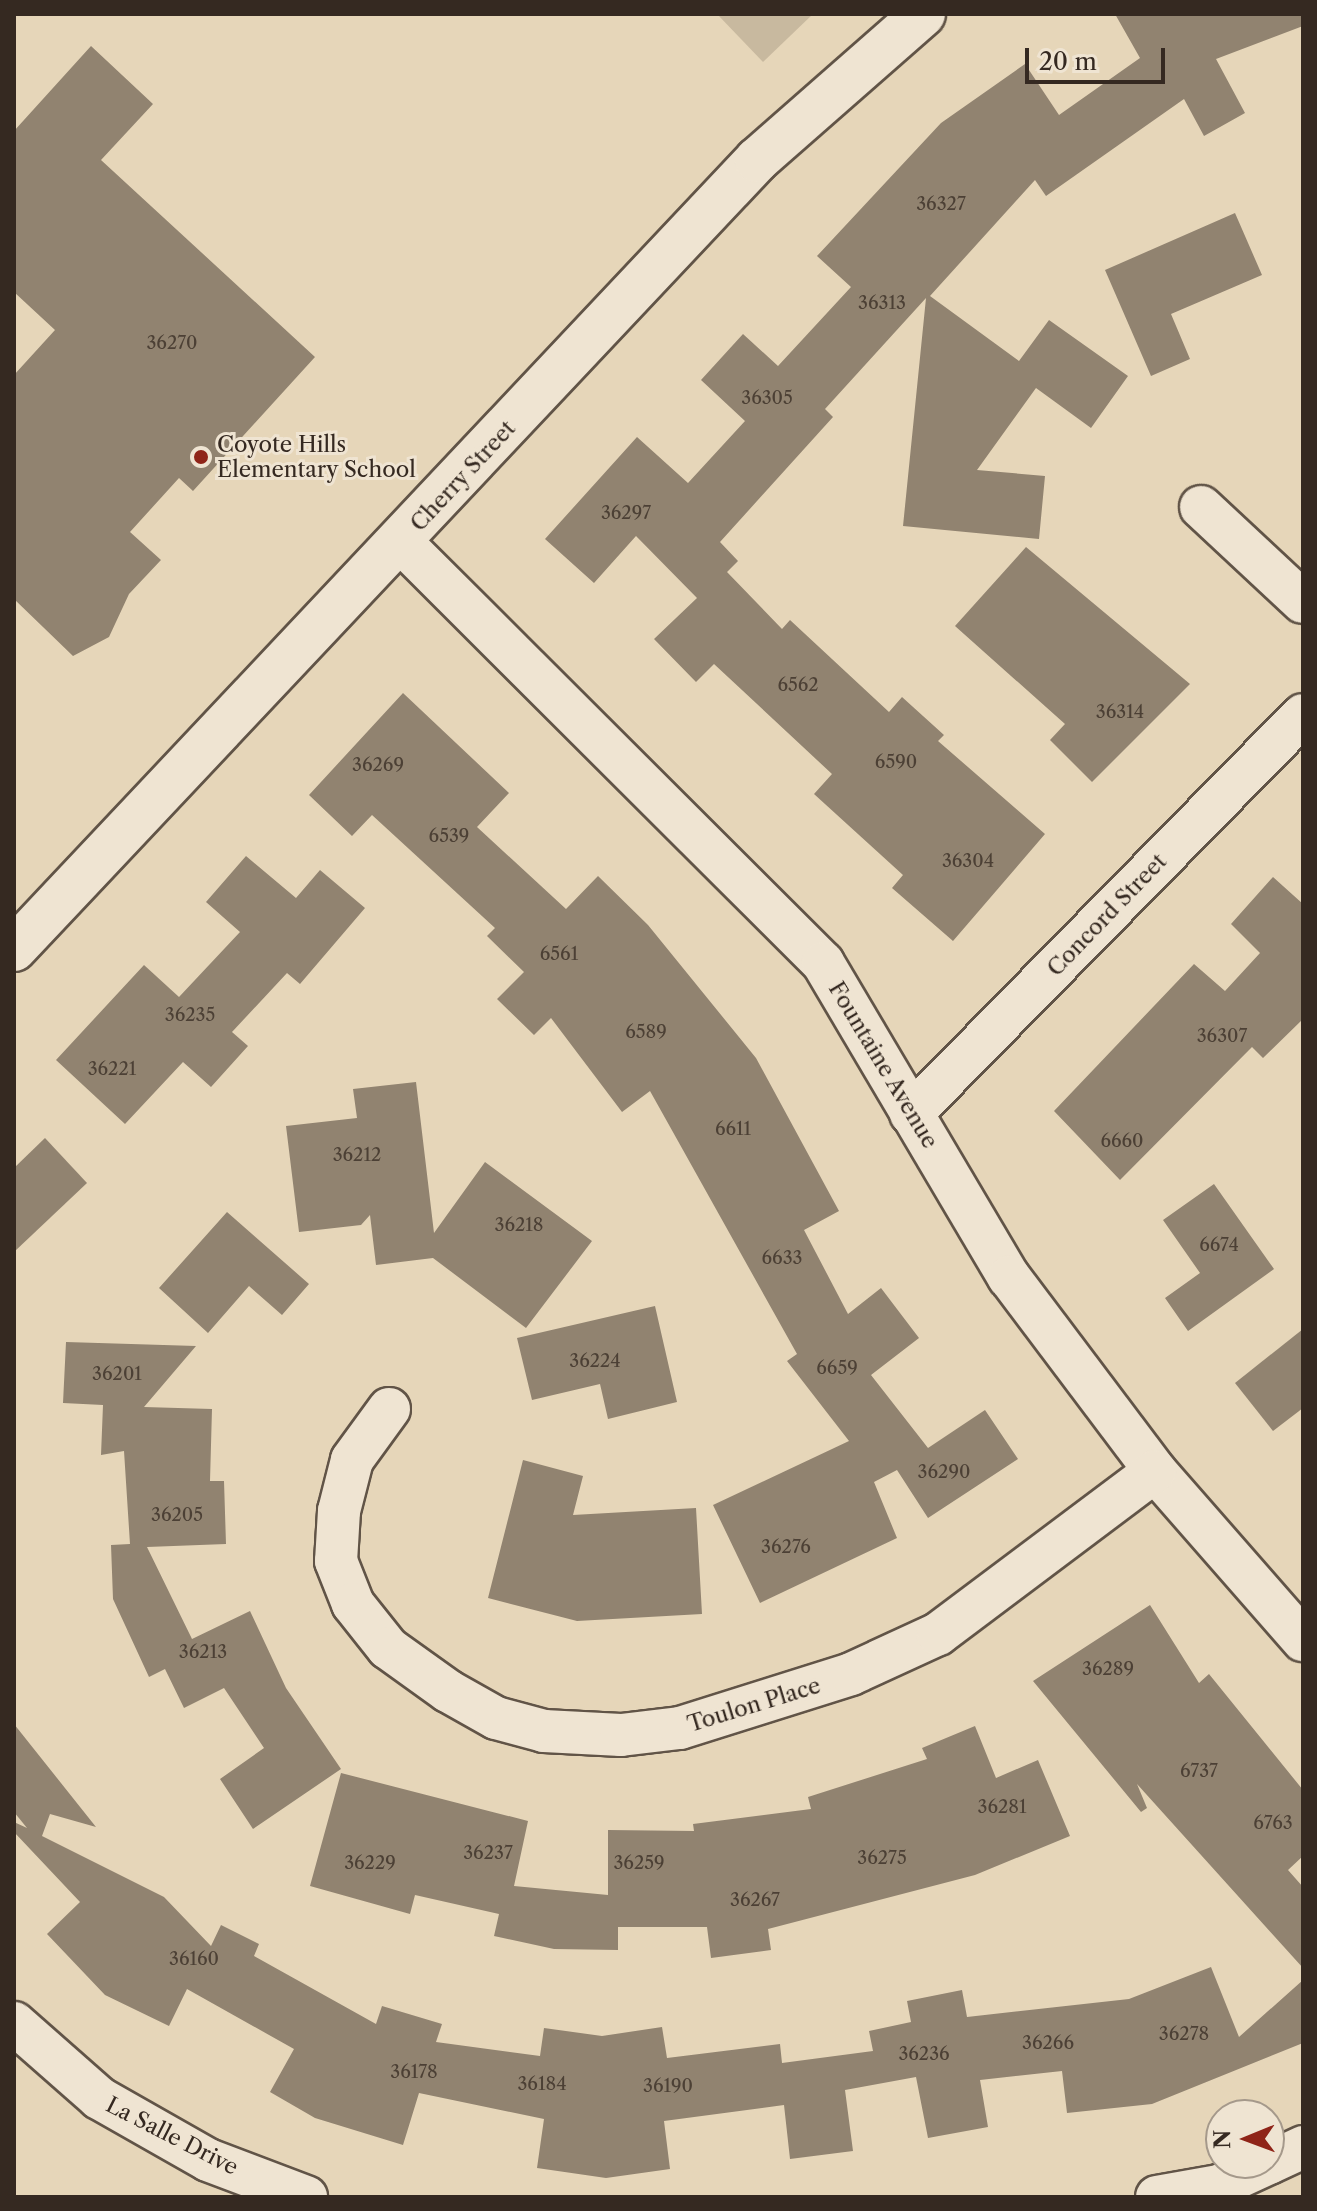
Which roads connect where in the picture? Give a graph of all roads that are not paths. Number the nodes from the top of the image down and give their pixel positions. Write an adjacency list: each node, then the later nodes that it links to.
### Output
1 (923, 14): 3 (street, Cherry Street)
2 (1201, 507): 4 (street)
3 (401, 542): 6 (street, Cherry Street); 7 (street, Fountaine Avenue)
4 (1303, 602)
5 (1303, 715): 7 (street, Concord Street)
6 (14, 949)
7 (911, 1114): 9 (street, Fountaine Avenue)
8 (389, 1409): 9 (street, Toulon Place)
9 (1155, 1471): 10 (street, Fountaine Avenue)
10 (1303, 1640)
11 (14, 2023): 13 (street, La Salle Drive)
12 (1234, 2179): 14 (street)
13 (306, 2197)
14 (1157, 2197)

